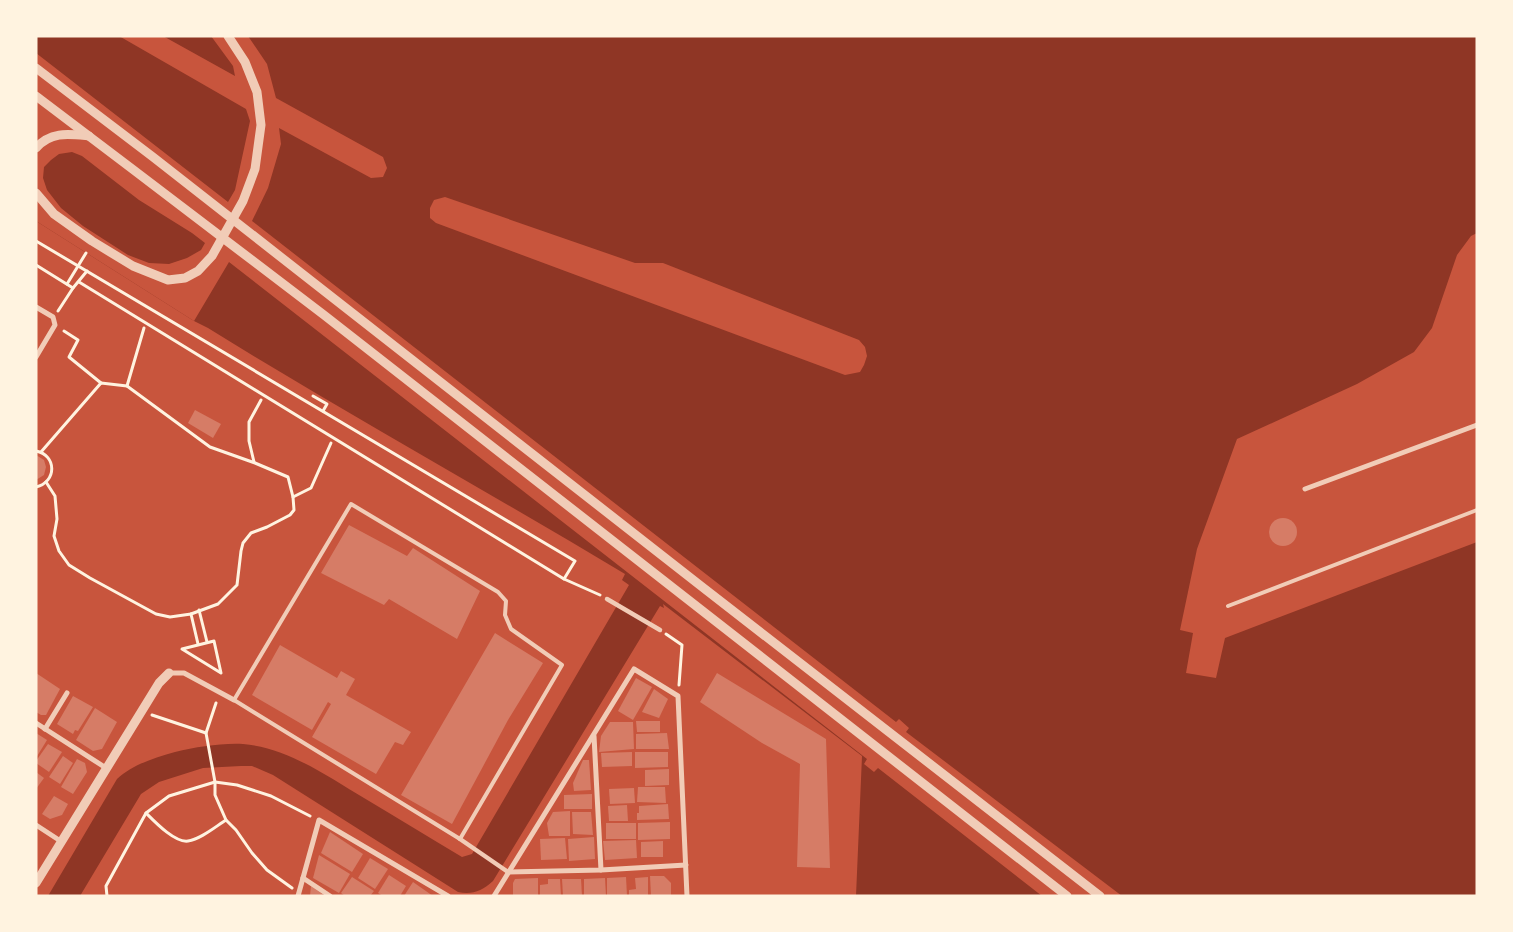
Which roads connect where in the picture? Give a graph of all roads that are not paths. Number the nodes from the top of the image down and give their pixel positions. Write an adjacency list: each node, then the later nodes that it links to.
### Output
1 (228, 36): 6 (street)
2 (36, 68): 37 (street)
3 (36, 96): 4 (street)
4 (89, 136): 5 (street); 36 (street)
5 (36, 148)
6 (36, 193)
7 (36, 307): 8 (street)
8 (36, 357)
9 (1477, 425): 10 (street)
10 (1305, 490)
11 (1477, 510): 13 (lane)
12 (607, 599): 14 (street)
13 (1228, 606)
14 (660, 630)
15 (169, 673): 17 (street); 21 (street)
16 (66, 694): 19 (street)
17 (234, 700): 23 (lane); 23 (lane)
18 (36, 723): 19 (street)
19 (45, 729): 21 (street)
20 (594, 735): 25 (street); 26 (street); 27 (street)
21 (106, 768): 24 (street)
22 (36, 825): 24 (street)
23 (460, 840): 27 (street)
24 (62, 842): 29 (street)
25 (686, 865): 26 (street); 35 (street)
26 (601, 870): 27 (street)
27 (508, 872): 34 (street)
28 (303, 878): 30 (street); 31 (street); 32 (street)
29 (36, 883)
30 (298, 894)
31 (440, 894): 33 (street)
32 (330, 896)
33 (448, 896)
34 (494, 896)
35 (687, 896)
36 (1067, 896)
37 (1100, 896)

